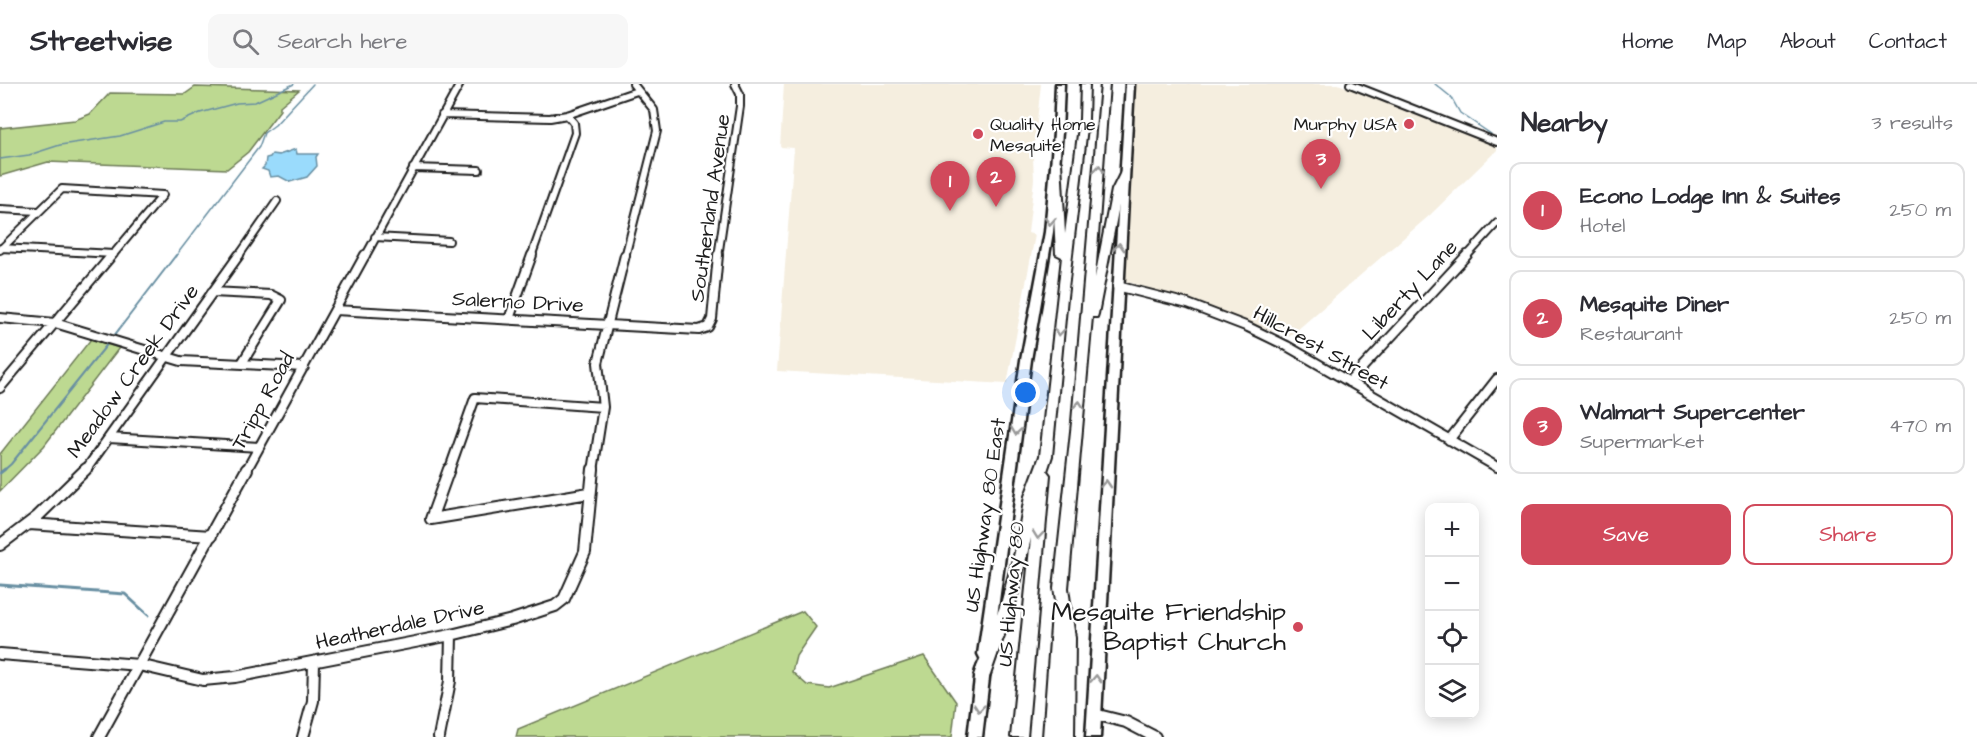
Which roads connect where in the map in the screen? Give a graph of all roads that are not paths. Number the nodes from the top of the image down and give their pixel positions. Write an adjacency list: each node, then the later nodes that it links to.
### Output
1 (460, 84): 9 (street, Tripp Road)
2 (735, 84): 32 (street, Southerland Avenue)
3 (1060, 84): 12 (main road, US Highway 80 East)
4 (1085, 84): 24 (highway)
5 (1105, 84): 33 (highway, one-way to 5)
6 (1130, 84): 15 (main road)
7 (1350, 84): 11 (street)
8 (635, 88): 10 (street); 31 (street)
9 (442, 115): 10 (street); 13 (street, Tripp Road)
10 (567, 115): 29 (street)
11 (1497, 142)
12 (1056, 162): 24 (highway); 55 (main road, US Highway 80 East, one-way to 55)
13 (413, 168): 14 (street); 20 (street, Tripp Road)
14 (479, 170)
15 (1124, 174): 25 (main road, one-way to 15); 33 (highway)
16 (277, 201): 26 (street, Meadow Creek Drive)
17 (0, 209): 18 (street)
18 (38, 211): 22 (street); 23 (street)
19 (1497, 223): 38 (street, Liberty Lane)
20 (375, 237): 21 (street); 27 (street, Tripp Road)
21 (449, 241)
22 (1, 249): 23 (street)
23 (114, 254): 30 (street)
24 (1065, 274): 44 (highway, one-way to 44)
25 (1117, 286): 38 (street, Hillcrest Street); 56 (main road, one-way to 25)
26 (212, 292): 34 (street, Meadow Creek Drive); 35 (street)
27 (335, 310): 29 (street, Salerno Drive); 36 (street, Tripp Road)
28 (0, 318): 30 (street)
29 (509, 319): 31 (street, Salerno Drive)
30 (55, 323): 34 (street); 39 (street)
31 (608, 325): 32 (street, Salerno Drive); 40 (street, Heatherdale Drive)
32 (699, 330)
33 (1085, 332): 50 (highway, one-way to 33)
34 (167, 356): 35 (street); 41 (street, Meadow Creek Drive)
35 (242, 363): 36 (street)
36 (304, 367): 43 (street, Tripp Road)
37 (1497, 380): 42 (street)
38 (1349, 382): 42 (street, Hillcrest Street)
39 (0, 388)
40 (603, 407): 46 (street, Heatherdale Drive); 46 (street)
41 (110, 438): 43 (street); 47 (street, Meadow Creek Drive)
42 (1449, 440): 45 (street, Hillcrest Street)
43 (259, 447): 48 (street, Tripp Road)
44 (1046, 456): 55 (highway); 61 (highway, US Highway 80, one-way to 61)
45 (1497, 467)
46 (589, 493): 51 (street, Heatherdale Drive)
47 (29, 525): 48 (street); 49 (street, Meadow Creek Drive)
48 (211, 536): 54 (street, Tripp Road)
49 (0, 545)
50 (1061, 588): 62 (highway); 63 (highway)
51 (452, 635): 53 (street, Heatherdale Drive); 59 (street)
52 (0, 654): 54 (street, Heatherdale Drive)
53 (314, 663): 54 (street, Heatherdale Drive); 58 (street)
54 (139, 665): 57 (street, Tripp Road)
55 (982, 675): 60 (main road, US Highway 80 East, one-way to 60)
56 (1094, 714): 64 (main road); 65 (street)
57 (99, 737)
58 (303, 737)
59 (439, 737)
60 (975, 737)
61 (1019, 737)
62 (1051, 737)
63 (1066, 737)
64 (1093, 737)
65 (1155, 737)

